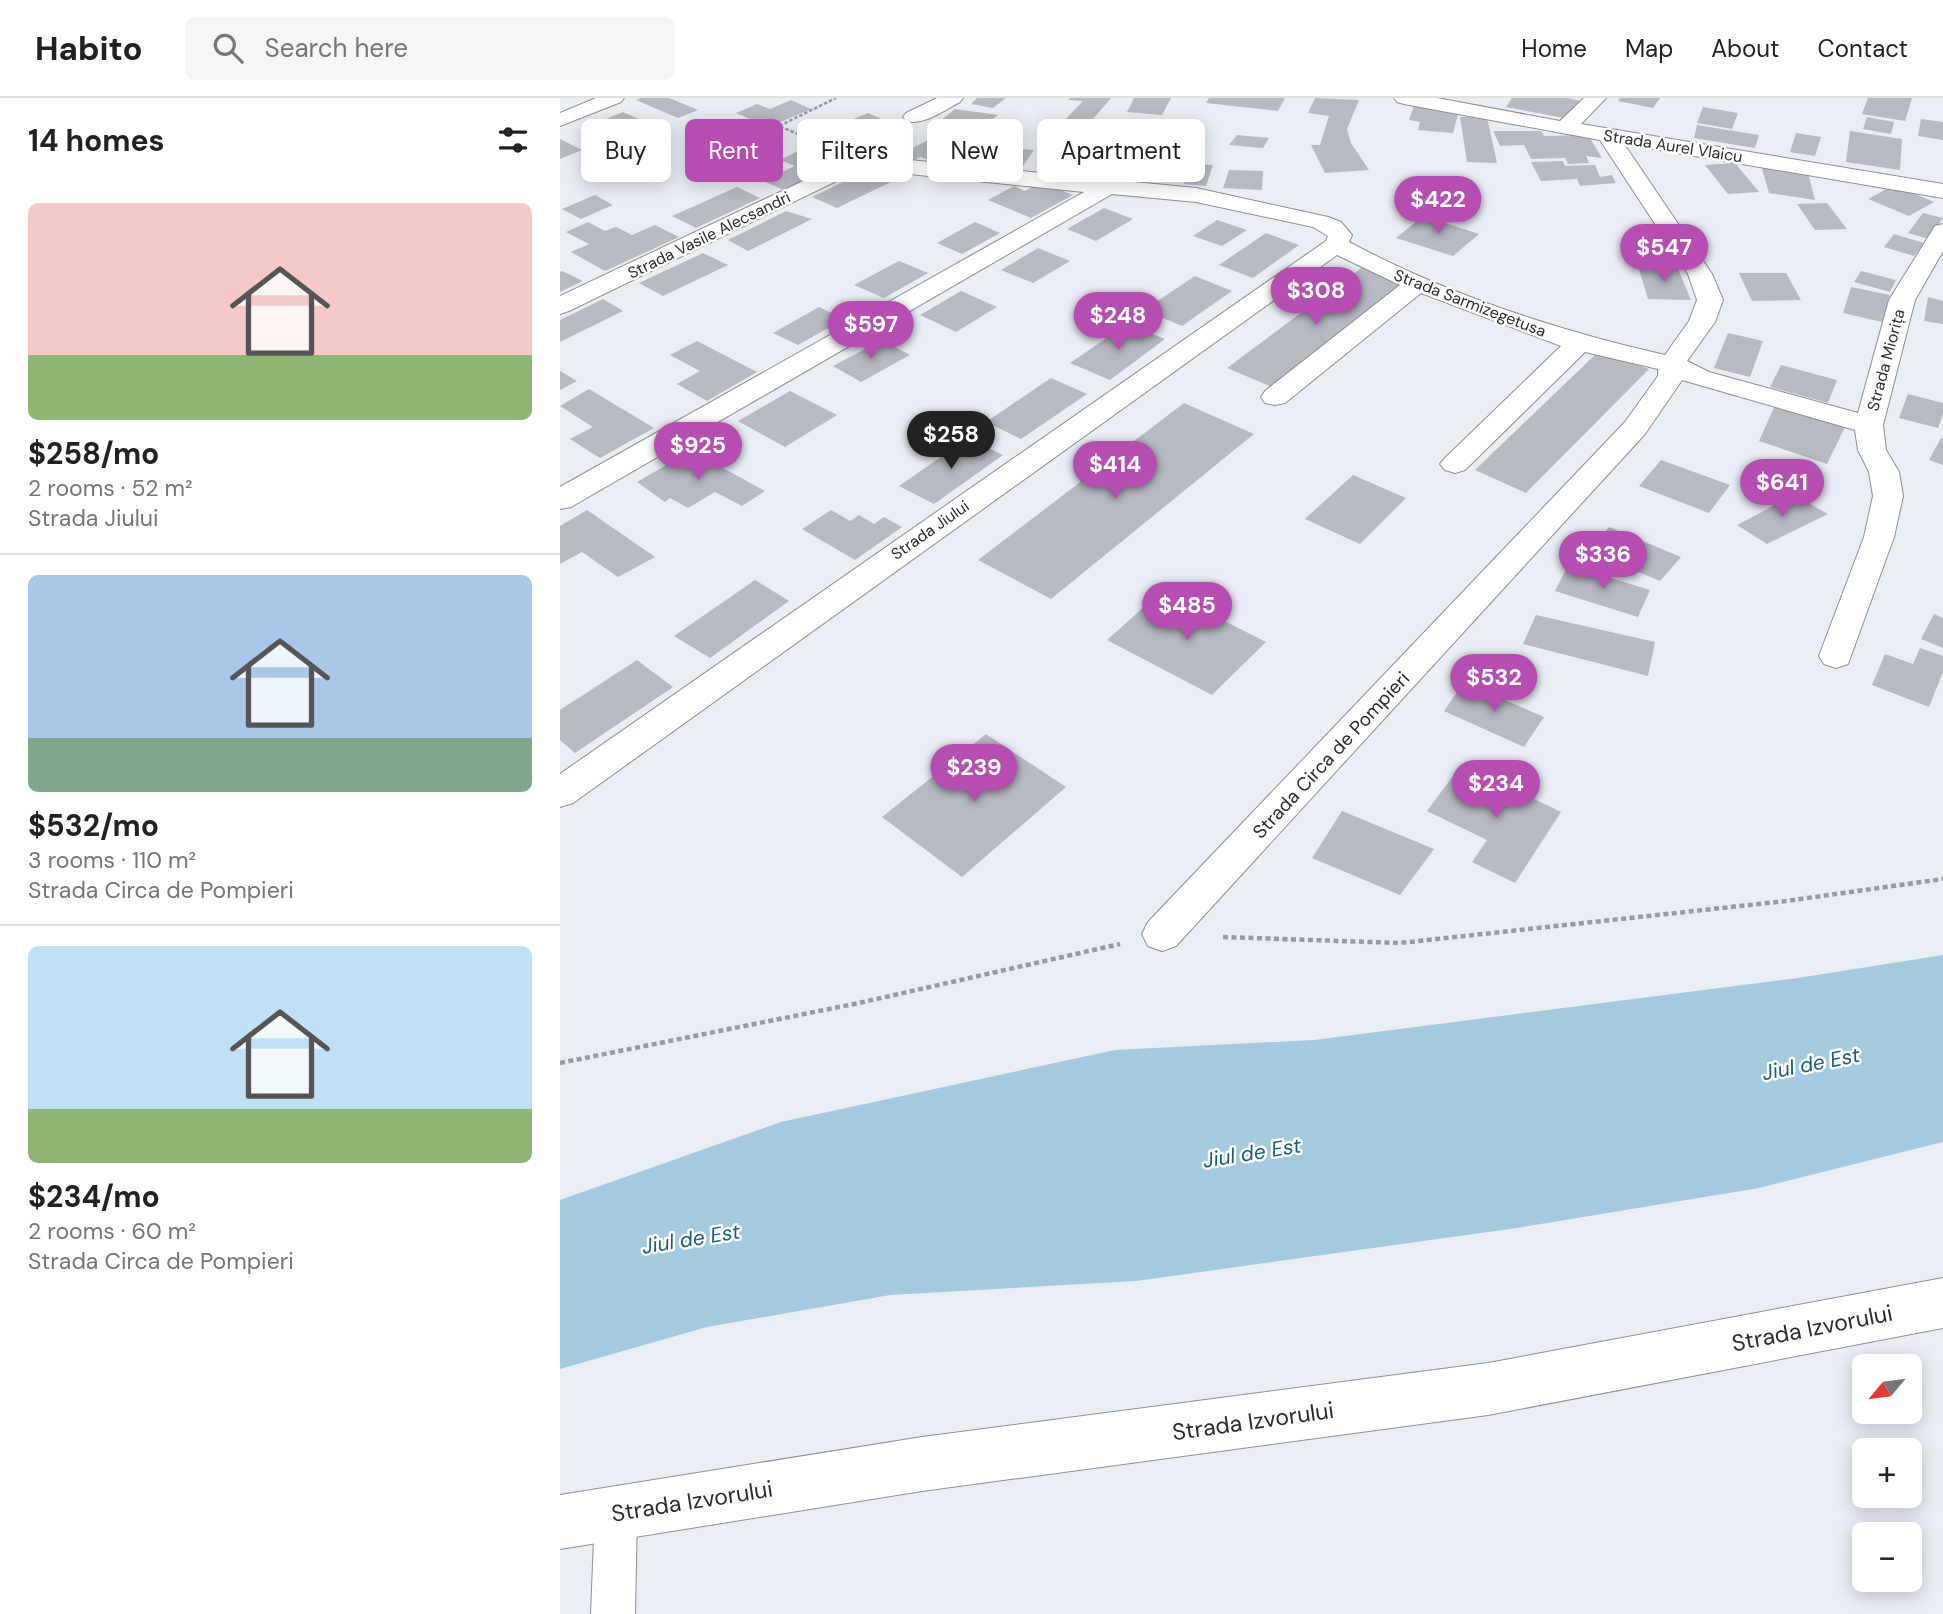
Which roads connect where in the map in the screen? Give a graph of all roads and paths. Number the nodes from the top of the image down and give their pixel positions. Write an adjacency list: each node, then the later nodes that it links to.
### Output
1 (614, 98): 7 (street)
2 (836, 98): 9 (path)
3 (953, 98): 6 (street)
4 (1404, 98): 8 (street, Strada Aurel Vlaicu)
5 (1596, 98): 8 (street)
6 (913, 117)
7 (560, 120)
8 (1565, 128): 10 (street, Strada Aurel Vlaicu)
9 (797, 133)
10 (1608, 136): 14 (street, Strada Aurel Vlaicu); 20 (street, Strada Circa de Pompieri)
11 (913, 169): 13 (street)
12 (817, 182): 18 (street, Strada Vasile Alecsandri)
13 (1110, 186): 16 (street); 24 (street)
14 (1943, 191)
15 (1943, 231): 22 (street, Strada Miorița)
16 (1336, 246): 17 (street, Strada Sarmizegetusa); 26 (street, Strada Jiului)
17 (1417, 284): 19 (street, Strada Sarmizegetusa); 21 (street)
18 (560, 306)
19 (1579, 343): 20 (street, Strada Sarmizegetusa); 23 (street)
20 (1672, 364): 22 (street, Strada Sarmizegetusa); 28 (street, Strada Circa de Pompieri)
21 (1275, 397)
22 (1869, 425): 25 (street, Strada Miorița)
23 (1455, 464)
24 (560, 500)
25 (1836, 656)
26 (560, 793)
27 (1943, 879): 28 (path)
28 (1163, 934): 29 (path)
29 (560, 1063)
30 (1943, 1303): 31 (street, Strada Izvorului)
31 (616, 1513): 32 (street, Strada Izvorului); 33 (lane)
32 (560, 1522)
33 (613, 1614)

